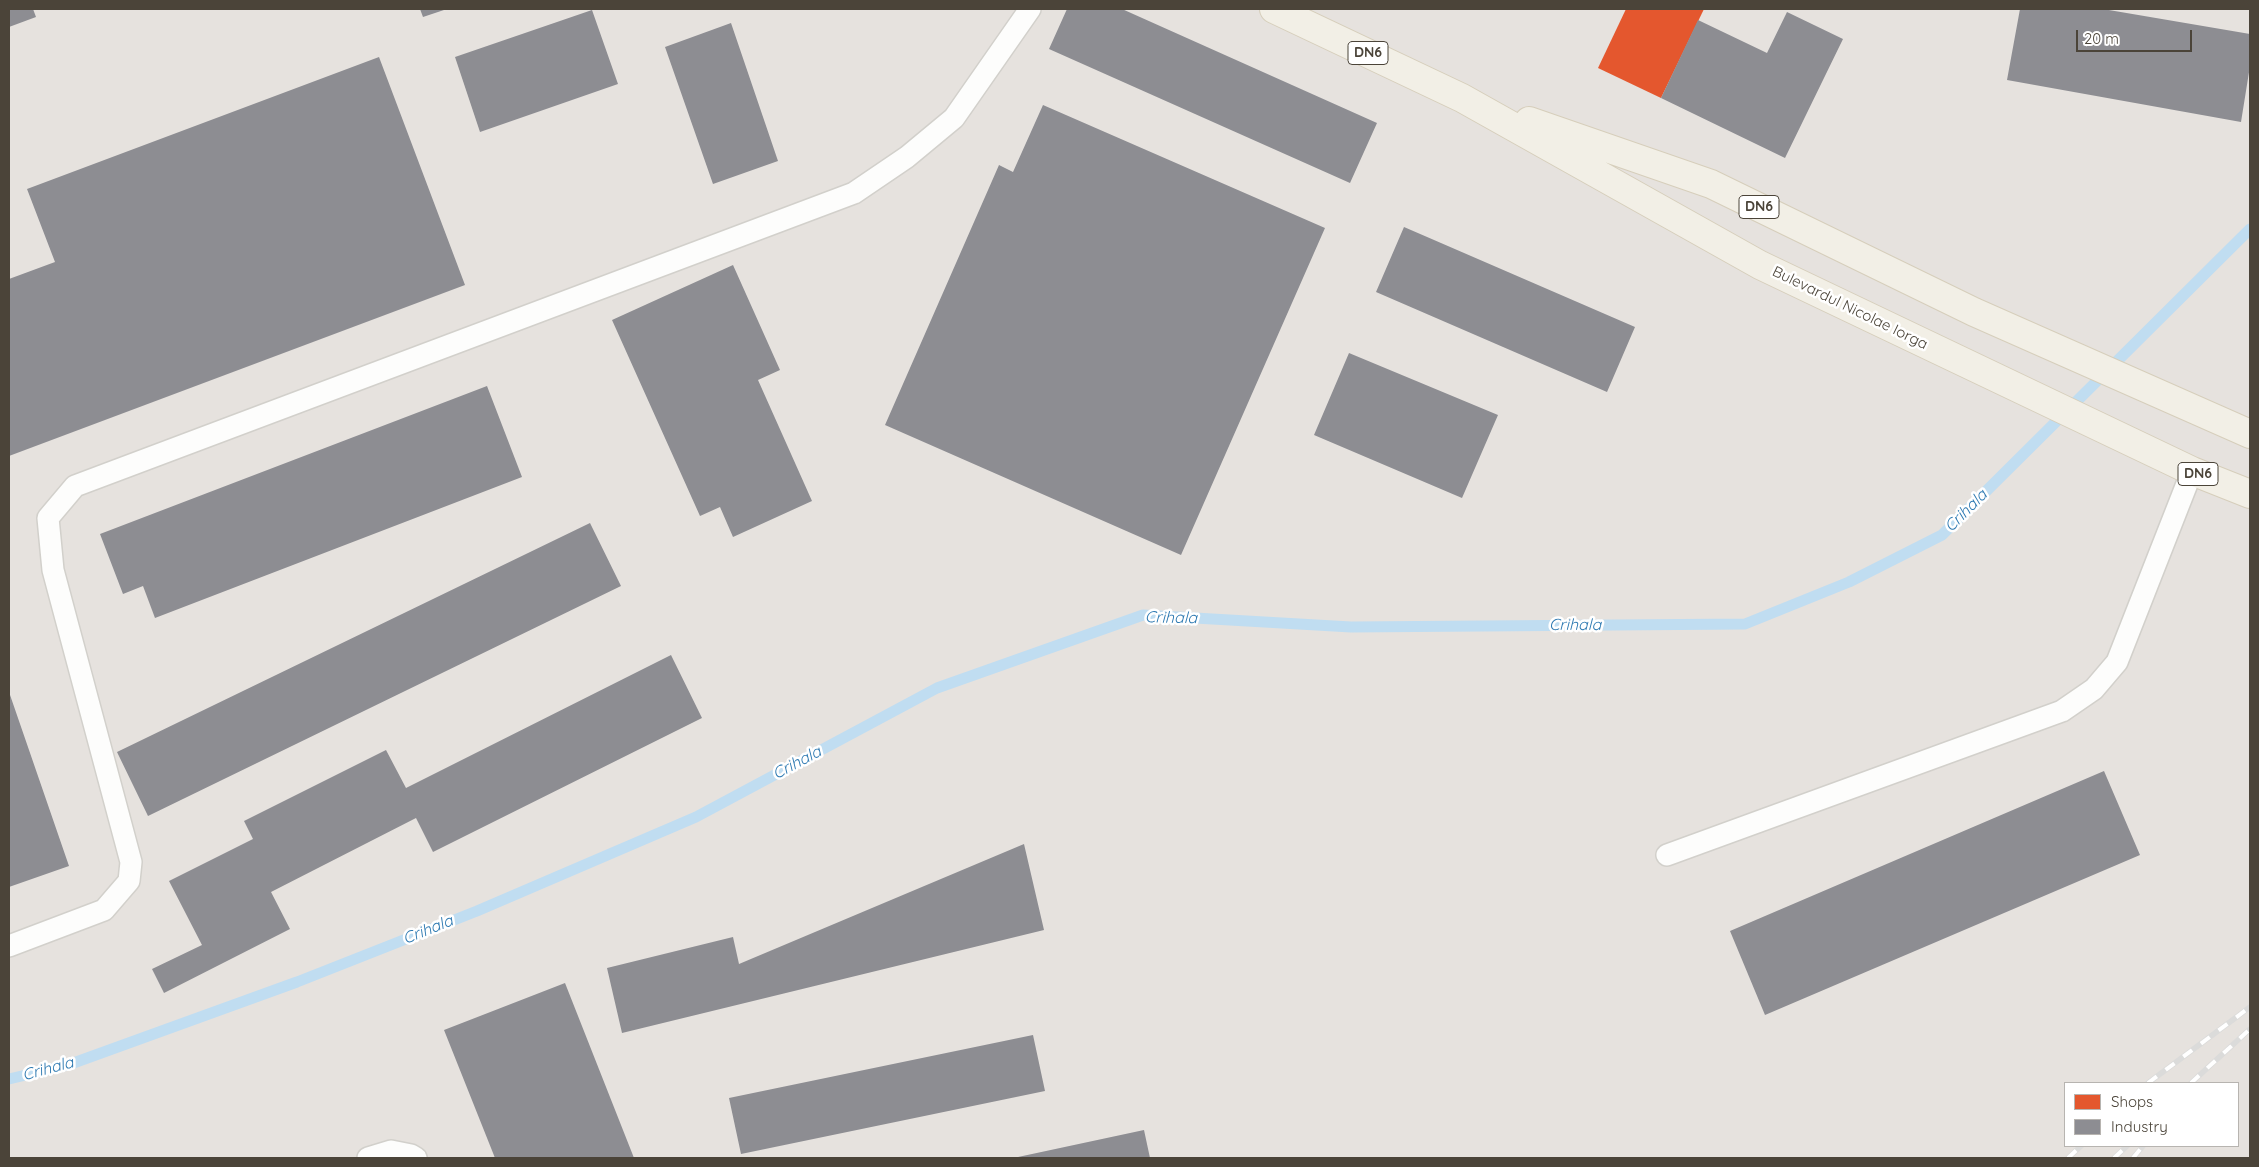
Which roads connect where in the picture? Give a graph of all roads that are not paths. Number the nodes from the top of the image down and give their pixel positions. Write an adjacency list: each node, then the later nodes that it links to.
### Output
1 (1030, 9): 8 (lane)
2 (1274, 9): 3 (main road, Bulevardul Nicolae Iorga / DN6)
3 (1462, 98): 4 (main road, Bulevardul Nicolae Iorga / DN6); 5 (main road, Bulevardul Nicolae Iorga / DN6)
4 (2250, 434)
5 (2192, 472): 6 (main road, Bulevardul Nicolae Iorga / DN6); 7 (lane)
6 (2250, 494)
7 (1667, 855)
8 (9, 946)
9 (368, 1158): 10 (lane)
10 (416, 1158)

